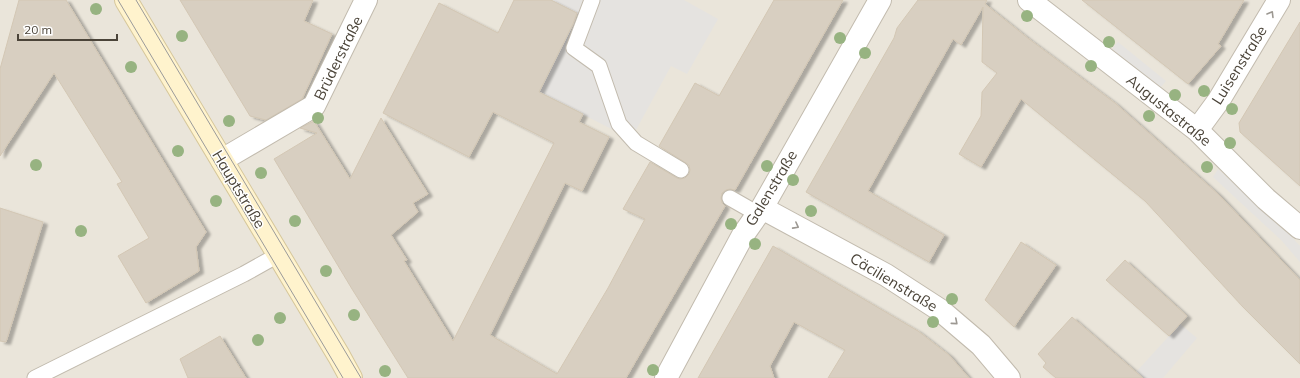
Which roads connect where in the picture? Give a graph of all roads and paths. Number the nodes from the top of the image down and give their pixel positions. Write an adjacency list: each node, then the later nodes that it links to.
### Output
1 (126, 0): 8 (main road, Hauptstraße)
2 (366, 0): 8 (street, Brüderstraße)
3 (592, 0): 9 (lane)
4 (880, 0): 11 (street, Galenstraße)
5 (1030, 0): 7 (street, Augustastraße)
6 (1279, 0): 7 (street, Luisenstraße, one-way to 6)
7 (1198, 130): 12 (street, Augustastraße)
8 (222, 160): 13 (main road, Hauptstraße)
9 (681, 170)
10 (730, 198): 11 (lane)
11 (760, 211): 16 (street, Galenstraße); 17 (street, Cäcilienstraße, one-way to 17)
12 (1300, 228)
13 (278, 255): 14 (lane); 15 (main road, Hauptstraße)
14 (35, 378)
15 (351, 378)
16 (666, 378)
17 (1009, 378)

